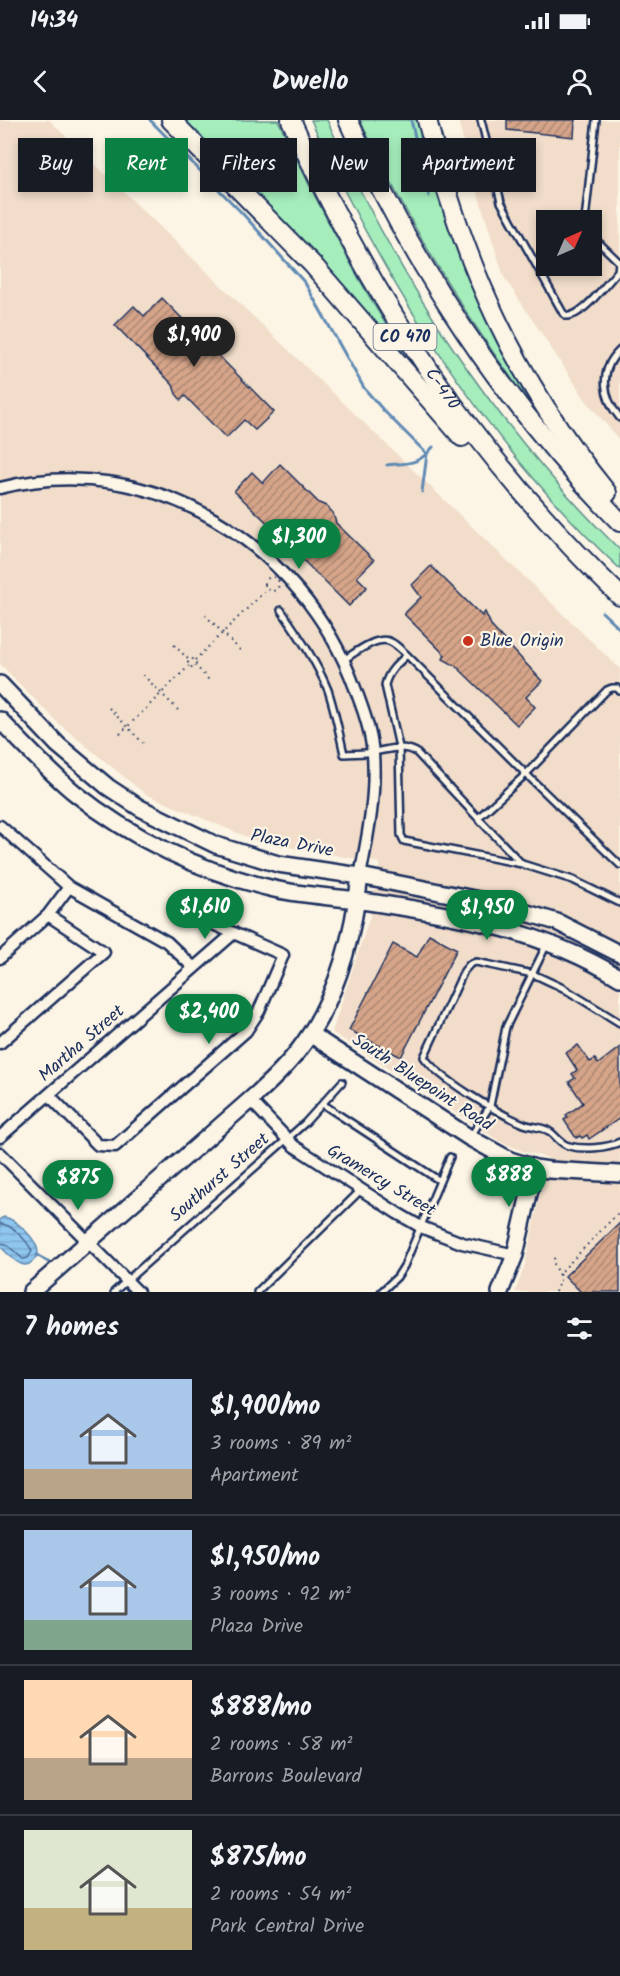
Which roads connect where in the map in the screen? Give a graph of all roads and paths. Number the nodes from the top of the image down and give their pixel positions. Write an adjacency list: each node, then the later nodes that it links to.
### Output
1 (171, 120): 16 (highway)
2 (291, 120): 16 (highway, C-470 / CO 470)
3 (348, 120): 15 (highway, CO 470)
4 (427, 120): 14 (highway)
5 (481, 120): 9 (lane)
6 (596, 120): 7 (lane)
7 (586, 210)
8 (602, 245): 10 (lane)
9 (536, 265)
10 (542, 276)
11 (620, 350): 12 (lane)
12 (620, 417)
13 (0, 488): 25 (street)
14 (620, 508)
15 (620, 522)
16 (556, 530): 18 (highway, C-470 / CO 470)
17 (267, 589): 17 (path); 21 (path)
18 (620, 596)
19 (281, 610): 42 (lane)
20 (205, 615): 21 (path)
21 (222, 632): 23 (path); 27 (path)
22 (174, 645): 26 (path)
23 (240, 650)
24 (407, 655): 25 (lane); 41 (lane); 43 (lane)
25 (345, 659): 42 (street)
26 (189, 660): 27 (path); 29 (path)
27 (195, 660): 28 (path)
28 (195, 665): 29 (path); 31 (path)
29 (189, 666): 34 (path)
30 (143, 675): 34 (path)
31 (209, 680)
32 (0, 684): 48 (street, Plaza Drive)
33 (620, 691): 43 (lane)
34 (161, 693): 36 (path); 38 (path)
35 (109, 708): 38 (path)
36 (178, 710)
37 (0, 720): 50 (street)
38 (128, 727): 39 (path); 40 (path)
39 (120, 734)
40 (143, 743)
41 (399, 747): 42 (lane); 44 (lane); 46 (lane)
42 (373, 753): 48 (street)
43 (526, 774): 44 (lane); 47 (lane)
44 (478, 818): 46 (lane)
45 (0, 826): 49 (street)
46 (522, 864): 51 (lane)
47 (620, 865)
48 (360, 876): 50 (street); 56 (street, Plaza Drive)
49 (69, 887): 53 (street); 58 (street)
50 (357, 901): 55 (street); 62 (street)
51 (620, 903)
52 (179, 909): 54 (street)
53 (48, 915): 57 (street); 63 (street)
54 (234, 933): 58 (street, Martha Street); 65 (street)
55 (548, 943): 59 (lane); 60 (street)
56 (620, 954)
57 (0, 958)
58 (194, 968): 65 (street, Martha Street)
59 (533, 974): 61 (lane); 68 (lane); 68 (lane)
60 (620, 978)
61 (620, 1023)
62 (310, 1034): 66 (street); 70 (street, South Bluepoint Road)
63 (0, 1043)
64 (342, 1082): 67 (lane, Southurst Street)
65 (49, 1095): 69 (street, Martha Street)
66 (250, 1100): 71 (street, Gramercy Street); 81 (street)
67 (324, 1105): 71 (lane, Southurst Street); 77 (lane)
68 (490, 1106): 70 (lane); 72 (lane)
69 (0, 1137)
70 (470, 1138): 75 (street, South Bluepoint Road)
71 (287, 1140): 78 (street, Gramercy Street); 85 (lane, Southurst Street)
72 (620, 1142)
73 (0, 1153): 81 (street)
74 (450, 1157): 77 (lane)
75 (536, 1168): 76 (street, South Bluepoint Road); 82 (street)
76 (620, 1174)
77 (440, 1181): 80 (lane)
78 (360, 1191): 80 (street, Gramercy Street); 89 (lane)
79 (620, 1211): 84 (path)
80 (421, 1227): 82 (street, Gramercy Street); 90 (lane)
81 (88, 1242): 85 (street); 86 (street)
82 (515, 1255): 91 (street)
83 (555, 1256): 84 (path)
84 (558, 1275): 92 (path)
85 (127, 1281): 87 (lane, Southurst Street); 88 (street)
86 (31, 1292)
87 (114, 1292)
88 (138, 1292)
89 (257, 1292)
90 (381, 1292)
91 (500, 1292)
92 (555, 1292)

